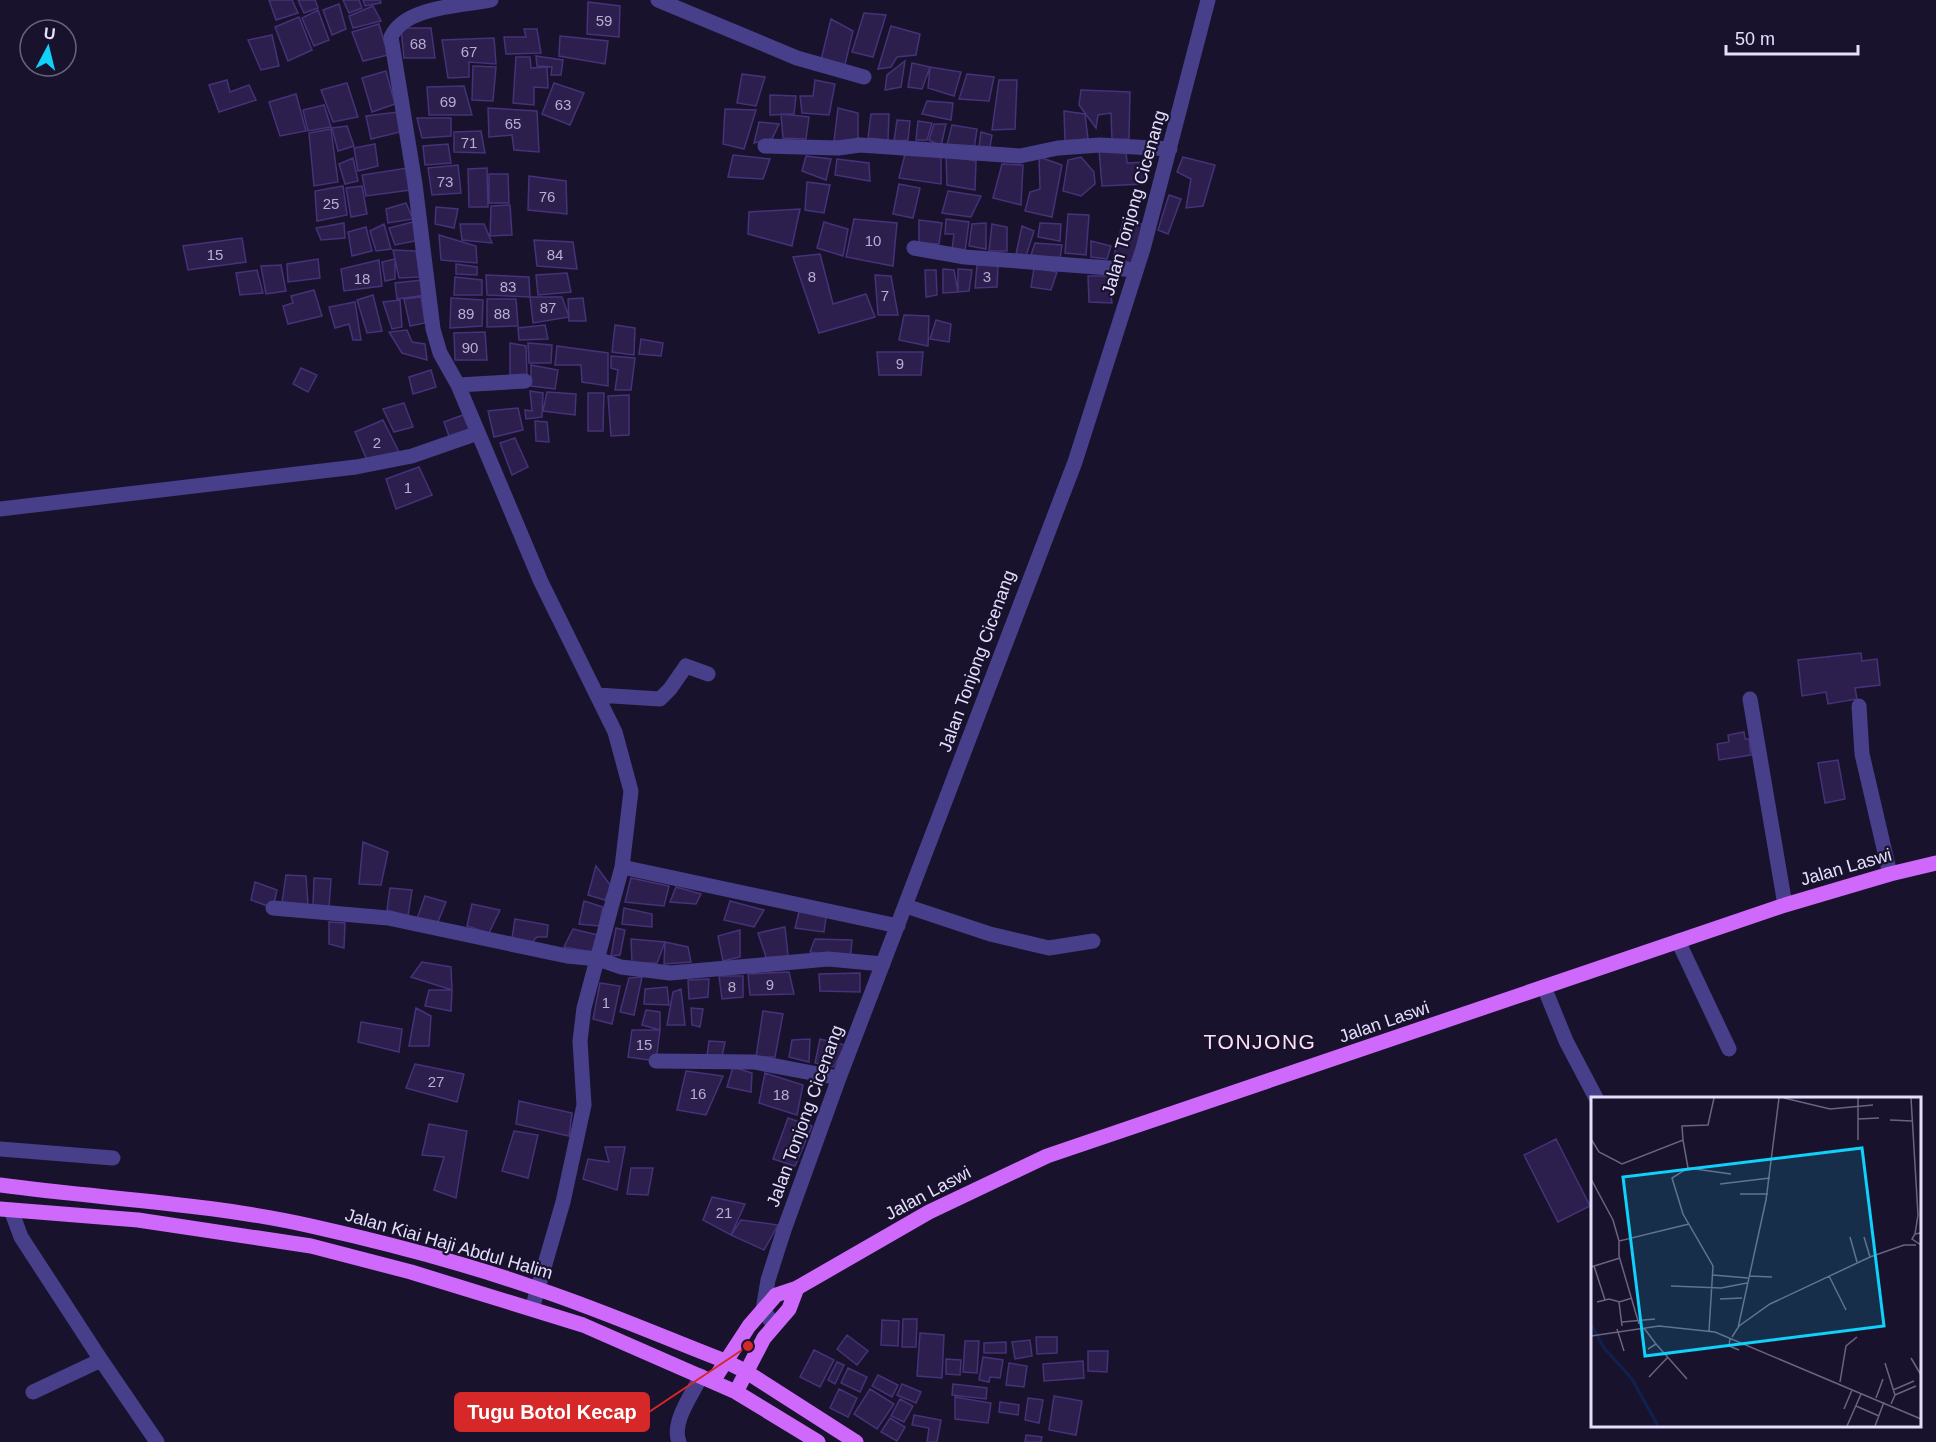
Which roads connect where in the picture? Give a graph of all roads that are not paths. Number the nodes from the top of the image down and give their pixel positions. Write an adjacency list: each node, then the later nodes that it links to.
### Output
1 (491, 0): 10 (street)
2 (658, 0): 4 (street)
3 (1208, 0): 6 (street, Jalan Tonjong Cicenang)
4 (864, 77)
5 (765, 146): 6 (street)
6 (1170, 149): 8 (street, Jalan Tonjong Cicenang)
7 (914, 248): 8 (street)
8 (1136, 270): 21 (street, Jalan Tonjong Cicenang)
9 (525, 381): 10 (street)
10 (458, 385): 11 (street)
11 (478, 432): 12 (street); 14 (street)
12 (0, 509)
13 (708, 674): 14 (street)
14 (597, 695): 18 (street)
15 (1750, 699): 20 (street)
16 (1859, 706): 19 (street)
17 (1936, 863): 19 (main road, Jalan Laswi)
18 (622, 867): 23 (street); 26 (street)
19 (1890, 874): 20 (main road, Jalan Laswi)
20 (1785, 905): 25 (main road, Jalan Laswi)
21 (906, 906): 23 (street, Jalan Tonjong Cicenang); 24 (street)
22 (273, 908): 26 (street)
23 (898, 926): 27 (street, Jalan Tonjong Cicenang)
24 (1093, 941)
25 (1678, 941): 28 (main road, Jalan Laswi); 29 (street)
26 (598, 959): 27 (street); 37 (street)
27 (883, 964): 31 (street, Jalan Tonjong Cicenang)
28 (1544, 987): 32 (street); 38 (main road, Jalan Laswi)
29 (1729, 1049)
30 (656, 1062): 31 (street)
31 (839, 1077): 40 (street, Jalan Tonjong Cicenang)
32 (1595, 1097)
33 (0, 1149): 34 (street)
34 (113, 1158)
35 (0, 1185): 37 (main road, Jalan Kiai Haji Abdul Halim)
36 (5, 1209): 39 (main road, Jalan Kiai Haji Abdul Halim); 42 (street)
37 (538, 1288): 39 (street); 43 (main road, Jalan Kiai Haji Abdul Halim)
38 (797, 1288): 40 (main road, Jalan Laswi); 41 (main road)
39 (532, 1309): 45 (main road, Jalan Kiai Haji Abdul Halim)
40 (763, 1310): 41 (street); 43 (main road, Jalan Laswi)
41 (774, 1325): 44 (main road)
42 (101, 1360): 46 (street); 48 (street)
43 (725, 1361): 44 (main road, Jalan Kiai Haji Abdul Halim); 45 (main road, Jalan Laswi)
44 (746, 1371): 47 (main road); 51 (main road, Jalan Kiai Haji Abdul Halim)
45 (707, 1379): 47 (main road, Jalan Kiai Haji Abdul Halim); 49 (street)
46 (33, 1392)
47 (736, 1392): 50 (main road, Jalan Kiai Haji Abdul Halim)
48 (157, 1442)
49 (679, 1442)
50 (818, 1442)
51 (856, 1442)

